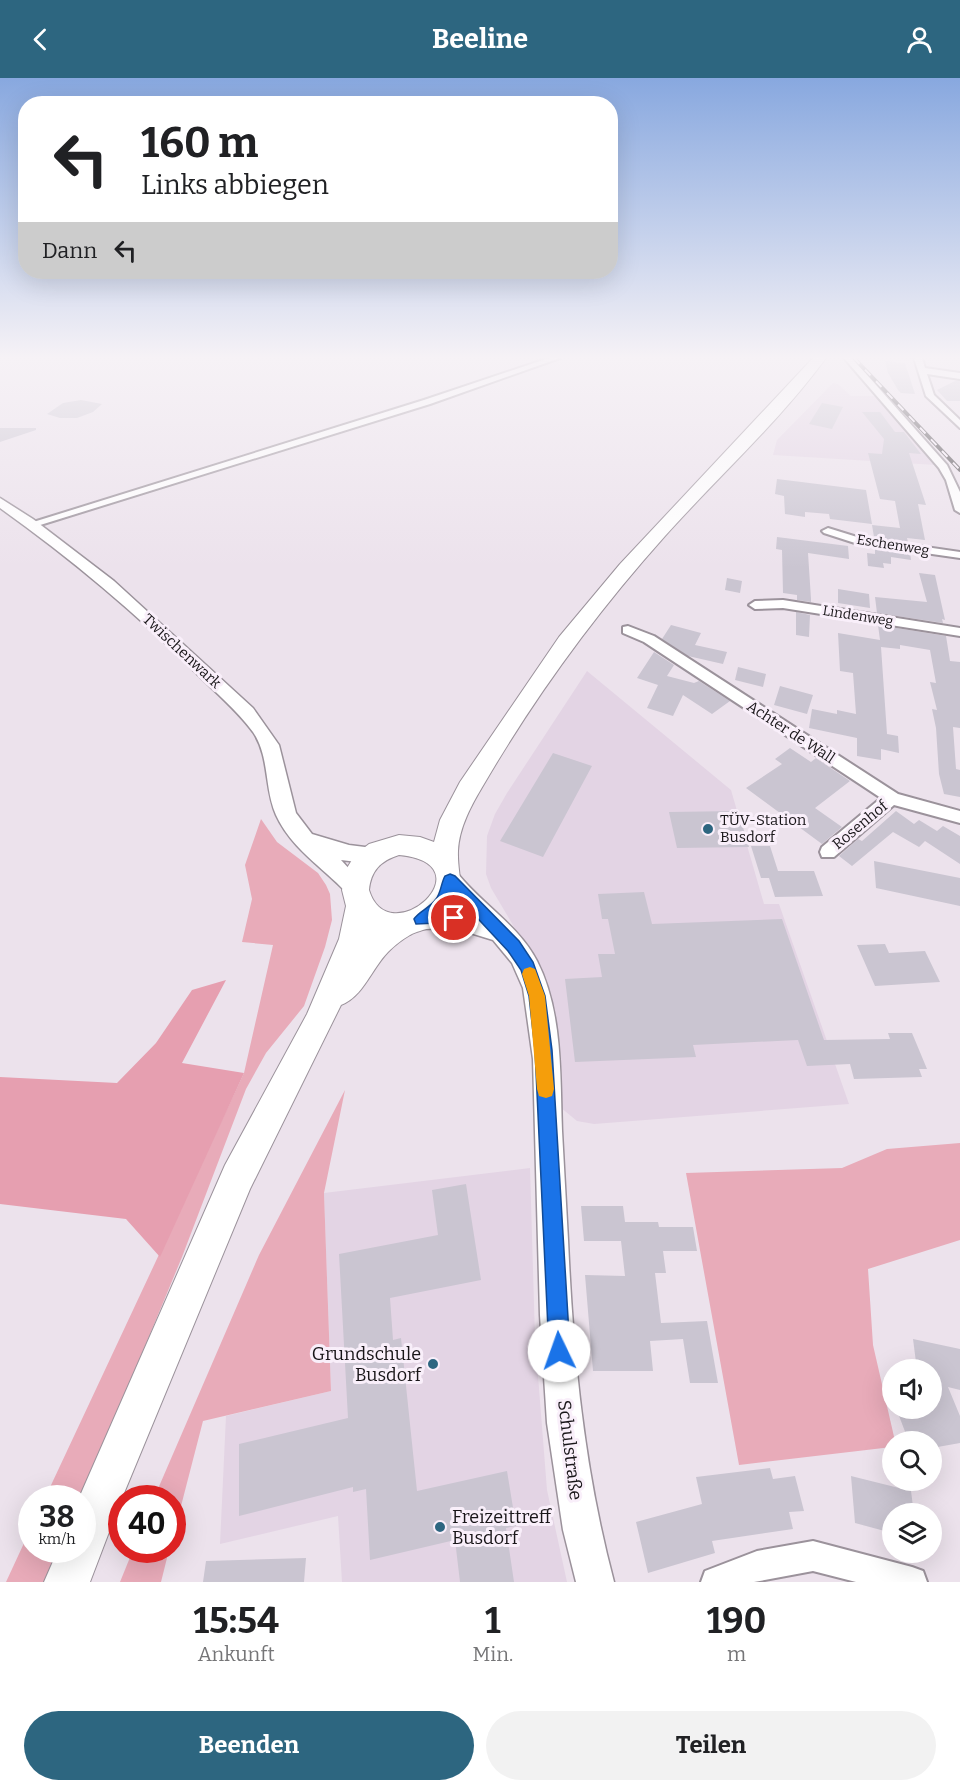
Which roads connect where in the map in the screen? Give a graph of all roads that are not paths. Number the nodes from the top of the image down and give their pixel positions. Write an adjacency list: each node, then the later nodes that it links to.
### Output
1 (342, 428): 6 (street)
2 (757, 428): 12 (main road)
3 (909, 428): 5 (street)
4 (0, 502): 6 (street, Twischenwark)
5 (960, 510)
6 (33, 524): 15 (street, Twischenwark)
7 (828, 531): 8 (street, Eschenweg)
8 (960, 555)
9 (755, 604): 11 (street, Lindenweg)
10 (628, 630): 13 (street, Achter de Wall)
11 (960, 632)
12 (474, 778): 16 (main road); 19 (main road)
13 (892, 798): 14 (street, Achter de Wall); 17 (street, Rosenhof)
14 (960, 818)
15 (307, 841): 18 (street); 20 (street, Twischenwark)
16 (404, 845): 18 (main road); 19 (main road)
17 (828, 852)
18 (373, 855): 20 (main road)
19 (448, 873): 21 (main road); 22 (street, Schulstraße)
20 (357, 896): 21 (main road); 23 (main road)
21 (412, 922): 22 (street); 23 (main road)
22 (499, 932): 27 (street, Schulstraße)
23 (318, 1023): 24 (main road)
24 (96, 1512)
25 (75, 1563): 26 (main road)
26 (67, 1582)
27 (595, 1582)
28 (716, 1582): 29 (street)
29 (912, 1582)

